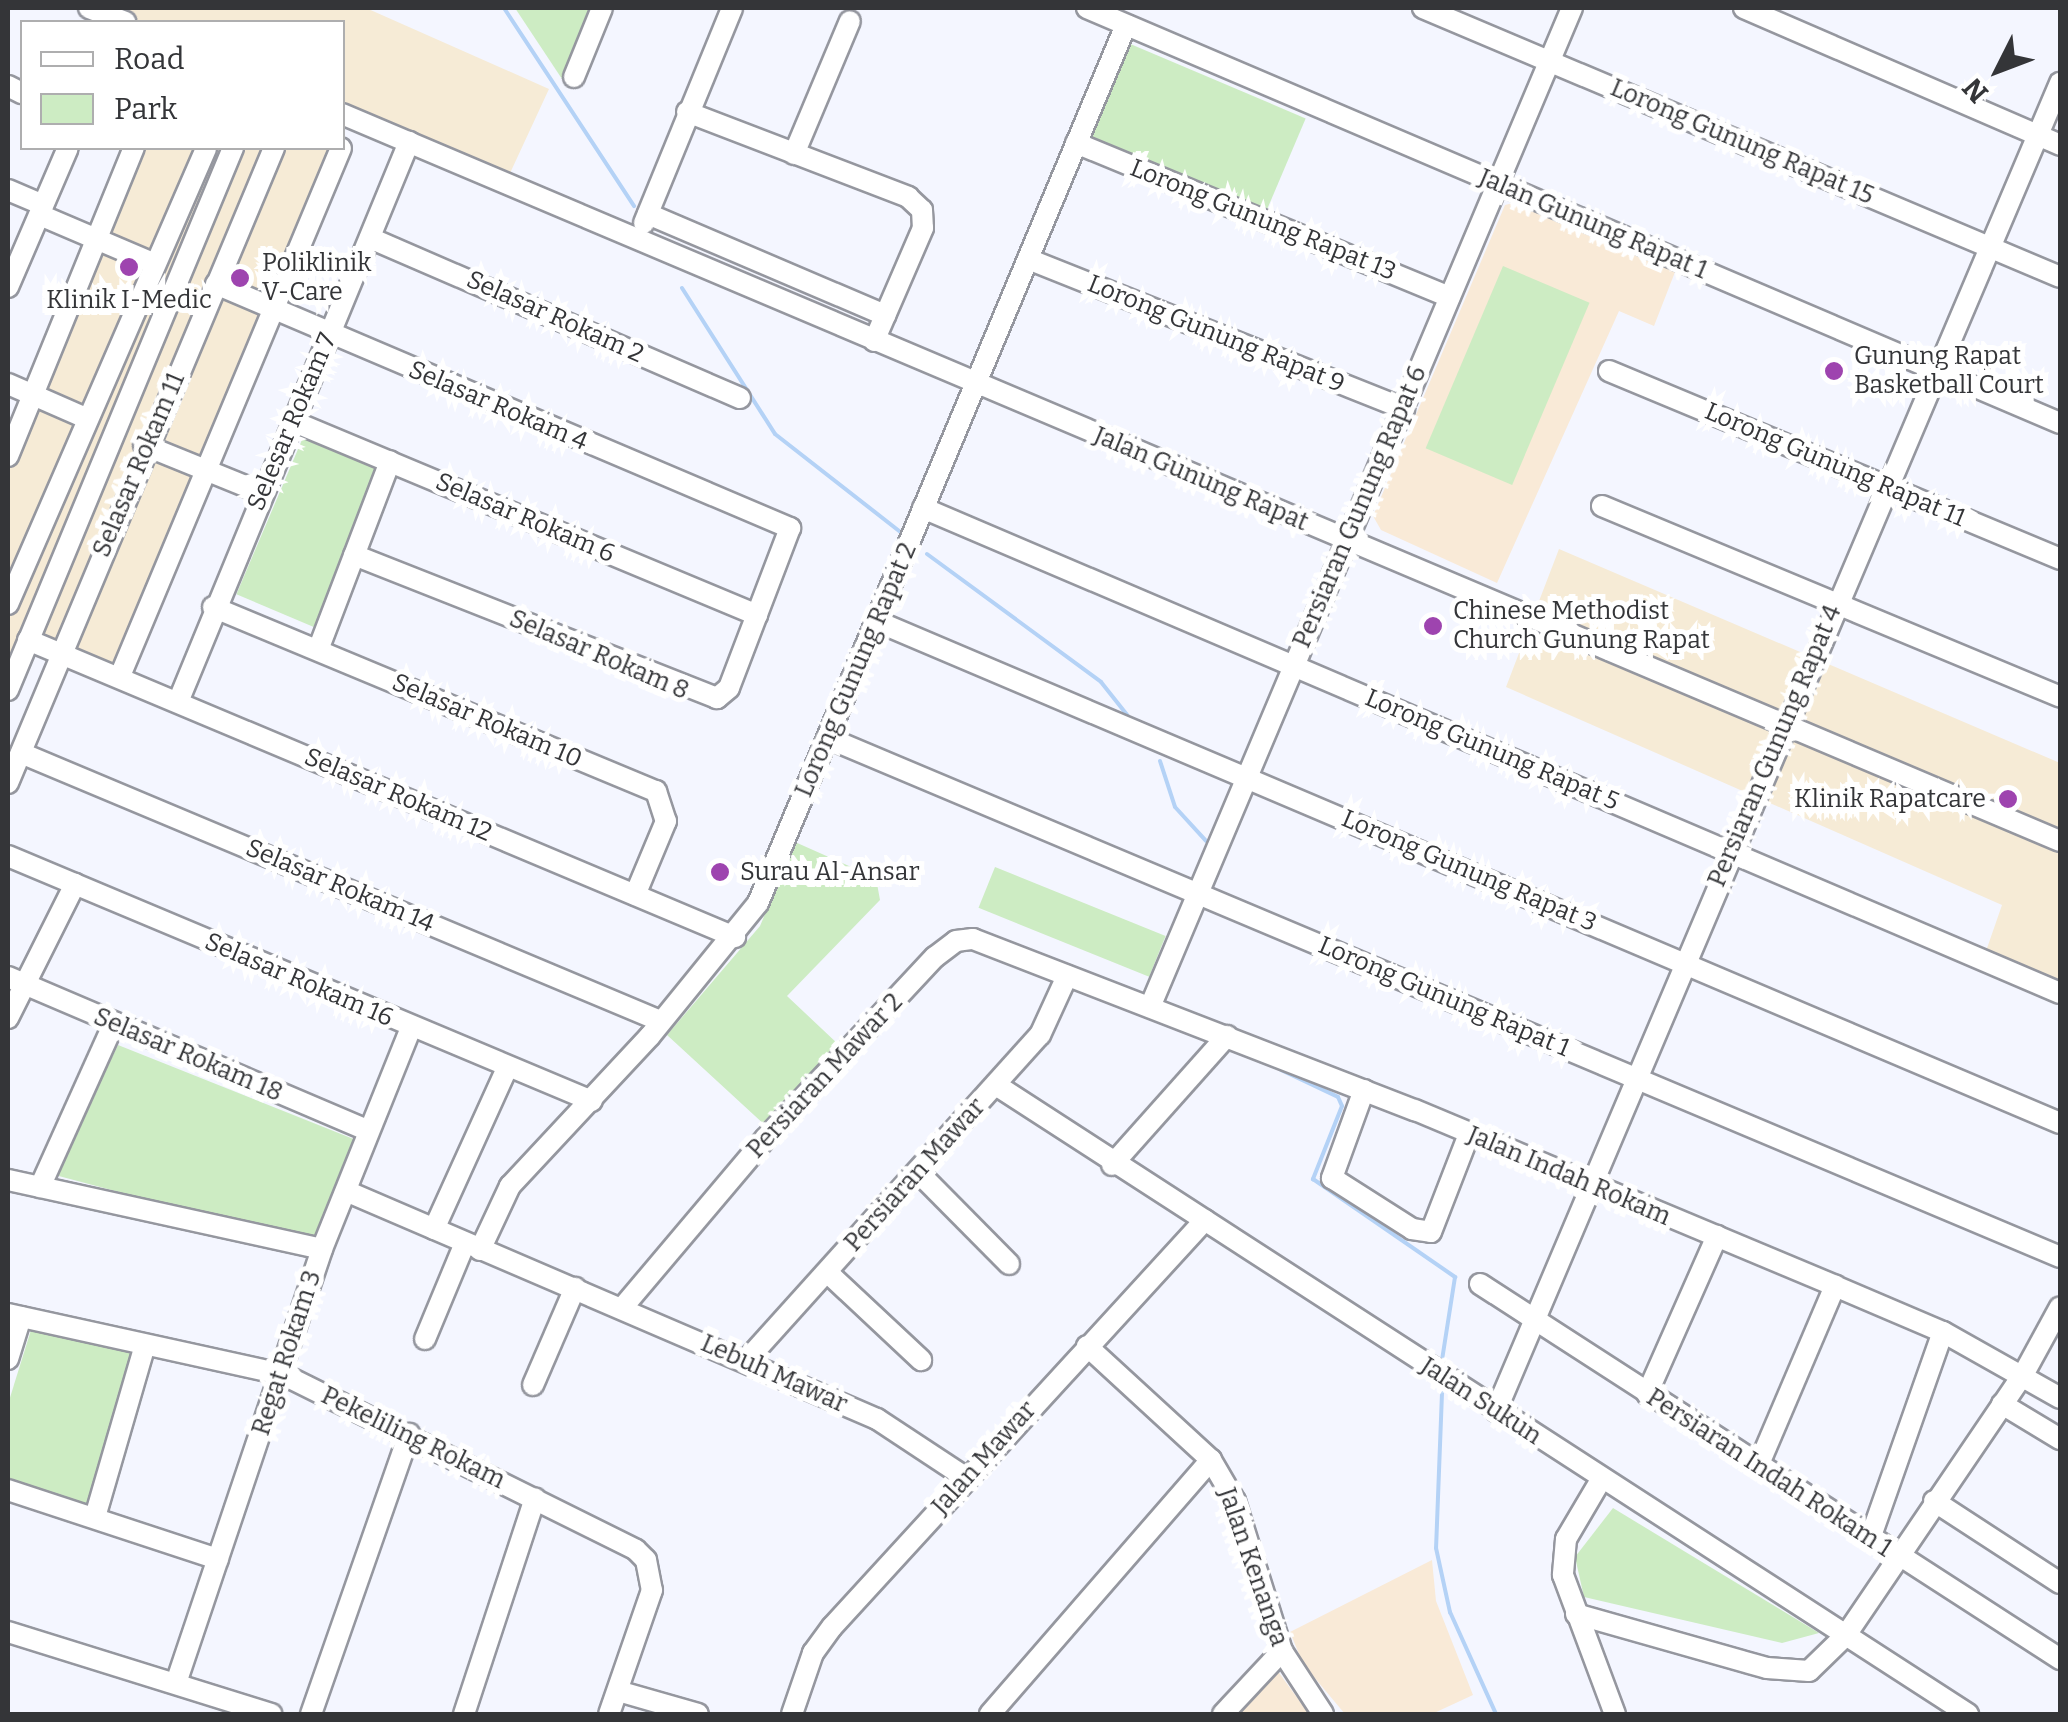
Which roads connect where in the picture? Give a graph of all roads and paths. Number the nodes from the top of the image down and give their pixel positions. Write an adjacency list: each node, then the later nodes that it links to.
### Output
1 (89, 8): 8 (street)
2 (602, 8): 12 (street)
3 (732, 8): 14 (street)
4 (1087, 8): 10 (street, Jalan Gunung Rapat 1)
5 (1423, 8): 11 (street, Lorong Gunung Rapat 15)
6 (1572, 8): 11 (street, Persiaran Gunung Rapat 6)
7 (1744, 8): 16 (street)
8 (117, 20)
9 (850, 21): 26 (street)
10 (1126, 24): 18 (street, Lorong Gunung Rapat 2); 27 (street, Jalan Gunung Rapat 1)
11 (1551, 59): 27 (street, Persiaran Gunung Rapat 6); 34 (street, Lorong Gunung Rapat 15)
12 (574, 77)
13 (2060, 84): 16 (street, Persiaran Gunung Rapat 4)
14 (686, 112): 26 (street); 30 (street)
15 (347, 116): 17 (street, Jalan Gunung Rapat)
16 (2037, 134): 19 (street); 34 (street, Persiaran Gunung Rapat 4)
17 (408, 142): 32 (street, Selesar Rokam 7); 33 (street, Jalan Gunung Rapat)
18 (1076, 143): 35 (street, Lorong Gunung Rapat 2); 40 (street, Lorong Gunung Rapat 13)
19 (2060, 144)
20 (67, 150): 29 (street)
21 (133, 150): 31 (street)
22 (205, 150): 36 (street)
23 (236, 150): 65 (street, Selasar Rokam 11)
24 (340, 150): 41 (street)
25 (271, 154): 38 (street, Selasar Rokam 11)
26 (794, 154): 42 (street)
27 (1499, 184): 40 (street, Persiaran Gunung Rapat 6); 46 (street, Jalan Gunung Rapat 1)
28 (8, 190): 29 (street)
29 (42, 210): 31 (street); 39 (street)
30 (648, 214): 33 (street); 42 (street)
31 (93, 238): 36 (street); 49 (street)
32 (370, 238): 43 (street, Selesar Rokam 7); 50 (street, Selasar Rokam 2)
33 (638, 239): 44 (street, Jalan Gunung Rapat)
34 (1987, 247): 37 (street, Lorong Gunung Rapat 15); 46 (street, Persiaran Gunung Rapat 4)
35 (1028, 259): 48 (street, Lorong Gunung Rapat 2); 51 (street, Lorong Gunung Rapat 9)
36 (154, 264): 52 (street)
37 (2060, 277)
38 (216, 284): 41 (street, Selasar Rokam 4); 55 (street, Selasar Rokam 11)
39 (8, 287)
40 (1450, 298): 51 (street, Persiaran Gunung Rapat 6)
41 (273, 311): 43 (street, Selasar Rokam 4); 58 (street)
42 (885, 315): 44 (street)
43 (330, 334): 53 (street, Selesar Rokam 7); 64 (street, Selasar Rokam 4)
44 (874, 341): 48 (street, Jalan Gunung Rapat)
45 (1609, 371): 59 (street, Lorong Gunung Rapat 11)
46 (1937, 371): 54 (street, Jalan Gunung Rapat 1); 59 (street, Persiaran Gunung Rapat 4)
47 (8, 384): 49 (street)
48 (975, 384): 62 (street, Lorong Gunung Rapat 2); 66 (street, Jalan Gunung Rapat)
49 (31, 396): 52 (street); 56 (street)
50 (740, 398)
51 (1404, 409): 66 (street, Persiaran Gunung Rapat 6)
52 (88, 419): 63 (street)
53 (292, 420): 57 (street, Selasar Rokam 6); 60 (street, Selesar Rokam 7)
54 (2060, 423)
55 (144, 445): 58 (street); 76 (street, Selasar Rokam 11)
56 (8, 456)
57 (390, 462): 67 (street); 72 (street, Selasar Rokam 6)
58 (204, 468): 60 (street); 78 (street)
59 (1886, 486): 68 (street, Lorong Gunung Rapat 11); 69 (street, Persiaran Gunung Rapat 4)
60 (260, 492): 71 (street, Selesar Rokam 7)
61 (1602, 506): 69 (street)
62 (924, 508): 73 (street, Lorong Gunung Rapat 2); 77 (street, Lorong Gunung Rapat 5)
63 (46, 518): 65 (street); 70 (street)
64 (783, 520): 72 (street, Selasar Rokam 8)
65 (75, 528): 74 (street, Selasar Rokam 11)
66 (1346, 540): 77 (street, Persiaran Gunung Rapat 6); 82 (street, Jalan Gunung Rapat)
67 (354, 555): 72 (street, Selasar Rokam 8); 75 (street)
68 (2060, 559)
69 (1835, 602): 80 (street); 82 (street, Persiaran Gunung Rapat 4)
70 (8, 604)
71 (213, 607): 75 (street, Selasar Rokam 10); 81 (street, Selesar Rokam 7)
72 (757, 615)
73 (876, 621): 83 (street, Lorong Gunung Rapat 2); 85 (street, Lorong Gunung Rapat 3)
74 (28, 640): 76 (street, Selasar Rokam 12); 79 (street, Selasar Rokam 11)
75 (318, 650): 92 (street, Selasar Rokam 10)
76 (61, 653): 78 (street, Selasar Rokam 12); 84 (street, Selasar Rokam 11)
77 (1292, 665): 85 (street, Persiaran Gunung Rapat 6); 88 (street, Lorong Gunung Rapat 5)
78 (120, 676): 81 (street, Selasar Rokam 12)
79 (8, 690)
80 (2060, 697)
81 (178, 702): 92 (street, Selasar Rokam 12)
82 (1786, 728): 87 (street, Jalan Gunung Rapat); 88 (street, Persiaran Gunung Rapat 4)
83 (828, 738): 91 (street, Lorong Gunung Rapat 1); 93 (street, Lorong Gunung Rapat 2)
84 (22, 753): 86 (street, Selasar Rokam 11); 100 (street, Selasar Rokam 14)
85 (1245, 778): 91 (street, Persiaran Gunung Rapat 6); 94 (street, Lorong Gunung Rapat 3)
86 (8, 783)
87 (2060, 841)
88 (1730, 852): 94 (street, Persiaran Gunung Rapat 4); 97 (street, Lorong Gunung Rapat 5)
89 (8, 856): 90 (street, Selasar Rokam 16)
90 (75, 884): 96 (street); 102 (street, Selasar Rokam 16)
91 (1198, 893): 98 (street, Persiaran Gunung Rapat 6); 105 (street, Lorong Gunung Rapat 1)
92 (635, 895): 93 (street, Selasar Rokam 12)
93 (734, 937): 100 (street, Lorong Gunung Rapat 2)
94 (1684, 961): 105 (street, Persiaran Gunung Rapat 4); 109 (street, Lorong Gunung Rapat 3)
95 (1067, 976): 98 (street, Jalan Indah Rokam); 106 (street, Persiaran Mawar); 129 (street, Persiaran Mawar 2)
96 (16, 981): 99 (street); 101 (street, Selasar Rokam 18)
97 (2060, 993)
98 (1150, 1007): 103 (street, Jalan Indah Rokam)
99 (8, 1018)
100 (658, 1020): 108 (street, Lorong Gunung Rapat 2)
101 (112, 1024): 110 (street, Selasar Rokam 18); 116 (street)
102 (411, 1028): 104 (street, Selasar Rokam 16); 110 (street, Regat Rokam 3)
103 (1227, 1036): 107 (street, Jalan Indah Rokam); 112 (street)
104 (507, 1068): 108 (street, Selasar Rokam 16); 119 (street)
105 (1636, 1078): 115 (street, Persiaran Gunung Rapat 4); 123 (street, Lorong Gunung Rapat 1)
106 (996, 1085): 112 (street, Jalan Sukun); 113 (street, Persiaran Mawar)
107 (1364, 1090): 111 (street, Jalan Indah Rokam); 111 (street)
108 (592, 1101): 121 (street, Lorong Gunung Rapat 2)
109 (2060, 1123)
110 (369, 1131): 117 (street, Regat Rokam 3)
111 (1468, 1134): 115 (street, Jalan Indah Rokam)
112 (1112, 1165): 118 (street, Jalan Sukun)
113 (918, 1173): 124 (street); 125 (street, Persiaran Mawar)
114 (8, 1180): 116 (street)
115 (1591, 1183): 120 (street, Jalan Indah Rokam); 132 (street, Persiaran Gunung Rapat 4)
116 (40, 1187): 122 (street)
117 (346, 1190): 119 (street, Lebuh Mawar); 122 (street, Regat Rokam 3)
118 (1205, 1220): 136 (street, Jalan Mawar); 146 (street, Jalan Sukun)
119 (434, 1230): 121 (street, Lebuh Mawar)
120 (1716, 1236): 127 (street, Jalan Indah Rokam); 143 (street)
121 (473, 1246): 128 (street, Lebuh Mawar); 134 (street)
122 (322, 1249): 140 (street, Regat Rokam 3)
123 (2060, 1256)
124 (1008, 1264)
125 (827, 1272): 138 (street); 139 (street, Persiaran Mawar)
126 (1480, 1284): 132 (street, Persiaran Indah Rokam 1)
127 (1835, 1286): 133 (street, Jalan Indah Rokam); 150 (street)
128 (574, 1288): 129 (street, Lebuh Mawar); 142 (street)
129 (623, 1307): 139 (street, Lebuh Mawar)
130 (2060, 1308): 141 (street)
131 (14, 1315): 135 (street, Pekeliling Rokam); 137 (street)
132 (1531, 1318): 143 (street, Persiaran Indah Rokam 1); 146 (street, Persiaran Gunung Rapat 4)
133 (1943, 1332): 141 (street, Jalan Indah Rokam); 157 (street)
134 (425, 1339)
135 (145, 1344): 140 (street, Pekeliling Rokam); 156 (street)
136 (1087, 1346): 149 (street, Jalan Kenanga); 151 (street, Jalan Mawar)
137 (8, 1359)
138 (922, 1360)
139 (746, 1361): 151 (street, Lebuh Mawar)
140 (282, 1374): 147 (street, Pekeliling Rokam); 159 (street, Regat Rokam 3)
141 (2023, 1375): 144 (street, Jalan Indah Rokam); 145 (street)
142 (532, 1386)
143 (1646, 1394): 150 (street, Persiaran Indah Rokam 1)
144 (2060, 1398)
145 (2002, 1404): 148 (street); 155 (street)
146 (1496, 1411): 152 (street, Jalan Sukun)
147 (409, 1434): 154 (street, Pekeliling Rokam); 169 (street)
148 (2060, 1439)
149 (1211, 1460): 164 (street, Jalan Kenanga); 174 (street)
150 (1760, 1464): 157 (street, Persiaran Indah Rokam 1)
151 (964, 1476): 173 (street, Jalan Mawar)
152 (1602, 1478): 161 (street); 163 (street, Jalan Sukun)
153 (8, 1490): 156 (street)
154 (535, 1498): 167 (street, Pekeliling Rokam); 170 (street)
155 (1934, 1501): 158 (street); 160 (street)
156 (96, 1517): 159 (street)
157 (1871, 1536): 158 (street, Persiaran Indah Rokam 1)
158 (1896, 1554): 163 (street); 165 (street, Persiaran Indah Rokam 1)
159 (218, 1560): 166 (street, Regat Rokam 3)
160 (2060, 1583)
161 (1576, 1614): 163 (street); 177 (street)
162 (8, 1632): 166 (street)
163 (1846, 1635): 178 (street, Jalan Sukun)
164 (1282, 1651): 175 (street); 176 (street, Jalan Kenanga)
165 (2060, 1659)
166 (176, 1683): 168 (street)
167 (618, 1690): 171 (street, Pekeliling Rokam); 172 (street)
168 (272, 1714)
169 (311, 1714)
170 (464, 1714)
171 (610, 1714)
172 (698, 1714)
173 (792, 1714)
174 (990, 1714)
175 (1222, 1714)
176 (1323, 1714)
177 (1615, 1714)
178 (1968, 1714)

